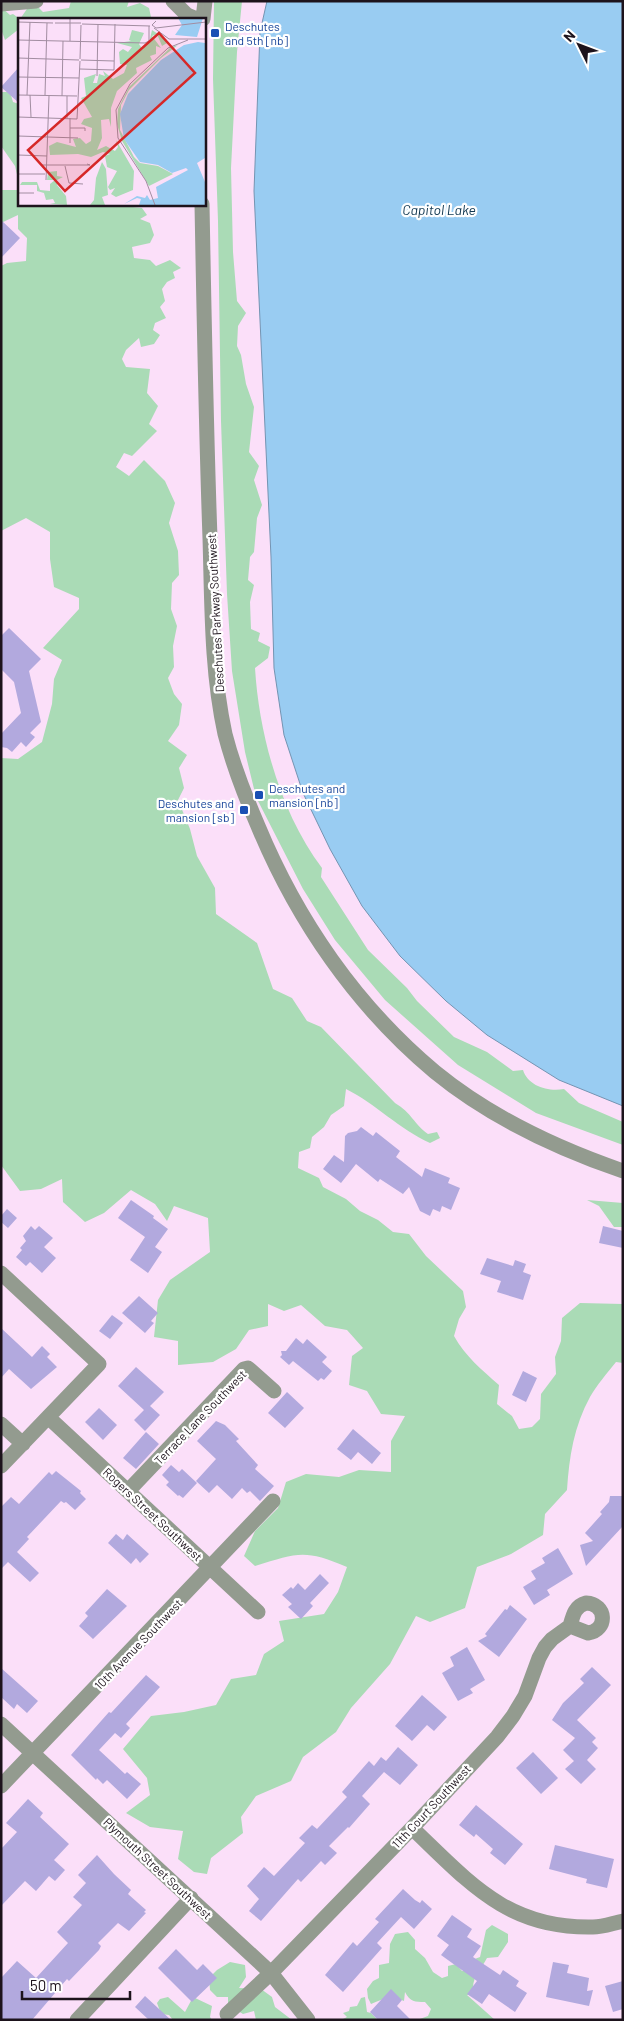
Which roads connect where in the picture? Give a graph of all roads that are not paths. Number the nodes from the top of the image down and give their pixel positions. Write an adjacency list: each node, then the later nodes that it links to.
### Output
1 (36, 1): 4 (street)
2 (174, 1): 5 (street)
3 (205, 1): 6 (street)
4 (1, 4)
5 (194, 18)
6 (203, 18)
7 (202, 205): 8 (street, Deschutes Parkway Southwest)
8 (623, 1171)
9 (1, 1273): 11 (street)
10 (274, 1390): 15 (street, Terrace Lane Southwest)
11 (48, 1416): 13 (street); 15 (street, Rogers Street Southwest)
12 (1, 1424): 13 (street)
13 (23, 1444): 14 (street)
14 (1, 1466)
15 (128, 1491): 17 (street, Rogers Street Southwest)
16 (273, 1501): 17 (street, 10th Avenue Southwest)
17 (211, 1568): 18 (street, Rogers Street Southwest); 21 (street, 10th Avenue Southwest)
18 (258, 1612)
19 (570, 1626): 23 (street, 11th Court Southwest)
20 (1, 1724): 21 (street, Plymouth Street Southwest)
21 (33, 1753): 22 (street, 10th Avenue Southwest); 24 (street, Plymouth Street Southwest)
22 (1, 1786)
23 (412, 1828): 25 (street); 26 (street, 11th Court Southwest)
24 (191, 1898): 26 (street, Plymouth Street Southwest); 28 (street)
25 (623, 1921)
26 (270, 1973): 27 (street, 11th Court Southwest); 29 (street, Plymouth Street Southwest)
27 (227, 2014)
28 (77, 2020)
29 (308, 2020)

